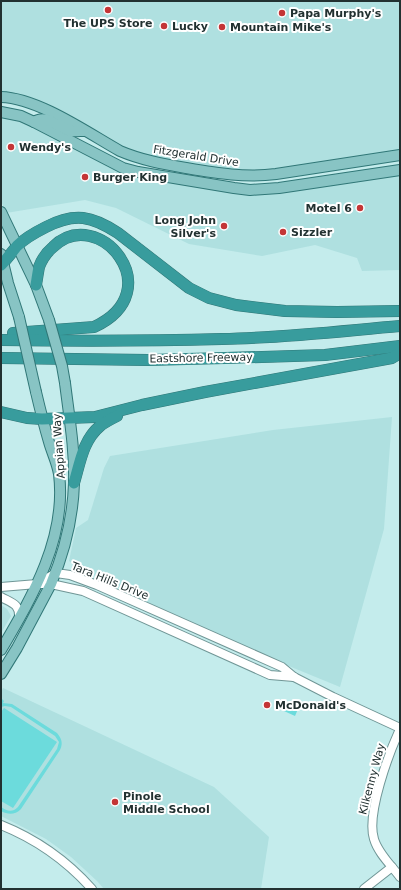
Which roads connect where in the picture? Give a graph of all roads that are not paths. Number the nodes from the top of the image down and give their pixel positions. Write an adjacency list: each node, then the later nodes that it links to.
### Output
1 (1, 97): 4 (main road, Fitzgerald Drive)
2 (1, 112): 3 (main road)
3 (34, 122): 4 (main road); 5 (main road)
4 (84, 131): 6 (main road, Fitzgerald Drive)
5 (74, 142): 6 (main road); 8 (main road)
6 (120, 151): 7 (main road, Fitzgerald Drive)
7 (400, 155)
8 (400, 170)
9 (1, 212): 10 (main road, Appian Way)
10 (18, 245): 11 (highway); 12 (main road, Appian Way); 13 (highway)
11 (2, 260): 22 (main road, Appian Way, bridge)
12 (36, 285): 15 (highway); 23 (main road, Appian Way, bridge)
13 (400, 311)
14 (400, 326): 16 (highway, Eastshore Freeway)
15 (1, 334)
16 (1, 340)
17 (400, 346): 19 (highway, Eastshore Freeway)
18 (400, 353): 20 (highway)
19 (1, 358)
20 (142, 405): 23 (highway); 24 (highway)
21 (1, 412): 22 (highway)
22 (42, 419): 23 (highway); 28 (main road, Appian Way)
23 (69, 419): 24 (main road, Appian Way)
24 (74, 483): 25 (main road, Appian Way)
25 (60, 560): 26 (main road, Appian Way); 27 (street)
26 (56, 572): 27 (street, Tara Hills Drive); 28 (street, Tara Hills Drive); 29 (main road, Appian Way)
27 (81, 579): 35 (street, Tara Hills Drive)
28 (37, 584): 29 (street, Tara Hills Drive); 30 (street); 32 (main road, Appian Way)
29 (51, 584): 34 (main road, Appian Way); 35 (street, Tara Hills Drive)
30 (1, 587)
31 (1, 597): 32 (street)
32 (19, 619): 33 (main road, Appian Way)
33 (1, 650)
34 (1, 674)
35 (294, 677): 36 (street, Tara Hills Drive)
36 (400, 728): 38 (street, Kilkenny Way)
37 (1, 825): 40 (street)
38 (392, 867): 39 (street, Kilkenny Way); 41 (street)
39 (400, 877)
40 (92, 889)
41 (364, 889)

